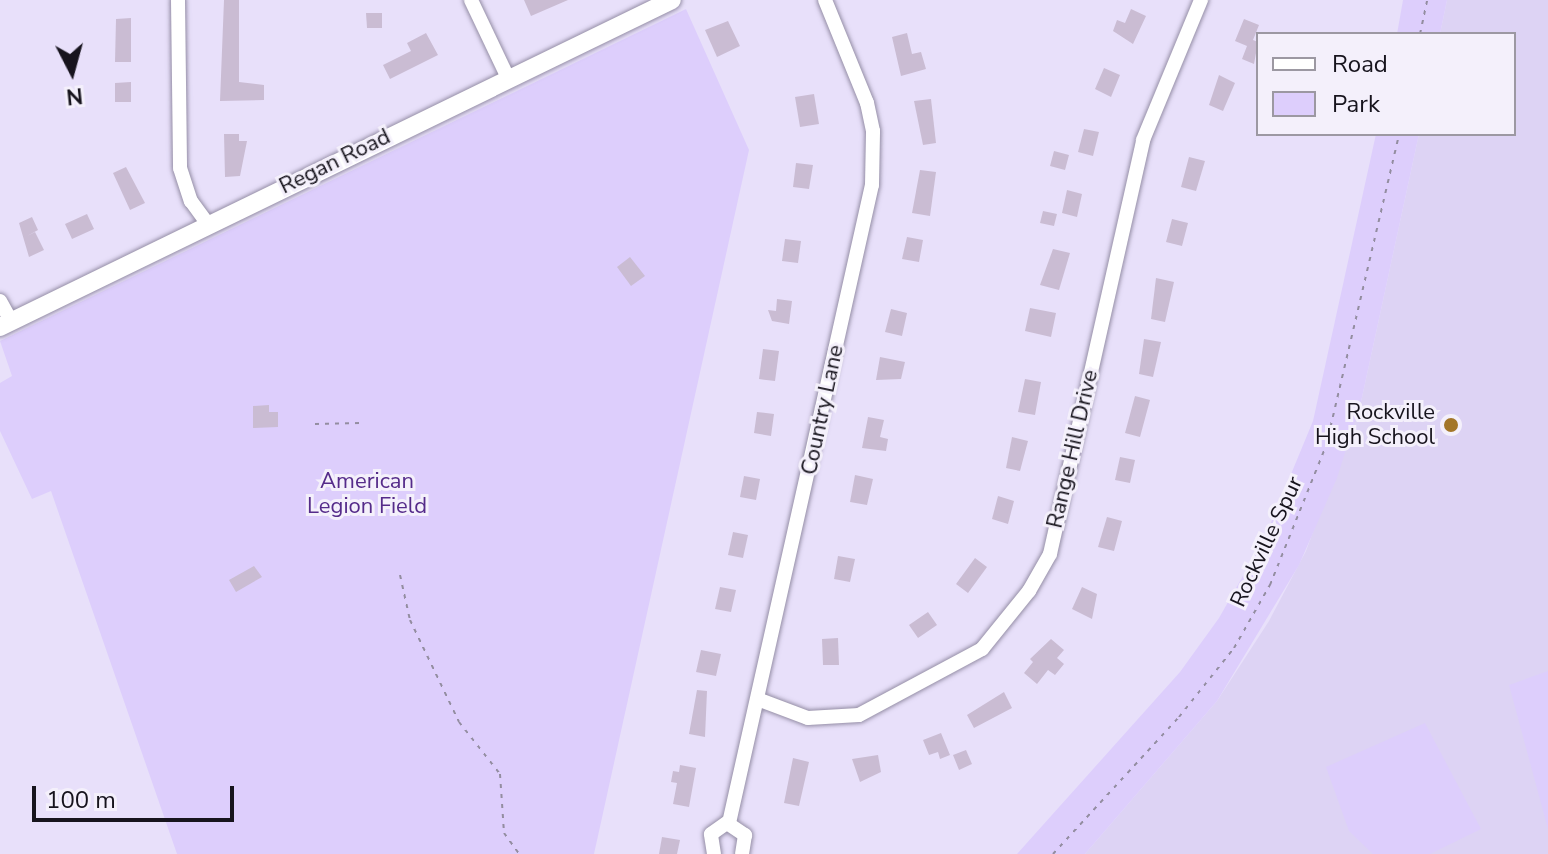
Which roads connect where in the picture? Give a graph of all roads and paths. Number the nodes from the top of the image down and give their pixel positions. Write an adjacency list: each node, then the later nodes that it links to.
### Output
1 (178, 0): 10 (street)
2 (471, 0): 8 (street)
3 (672, 0): 8 (street, Regan Road)
4 (825, 0): 16 (street, Country Lane)
5 (1201, 0): 16 (street, Range Hill Drive)
6 (1427, 0): 7 (path)
7 (1420, 32)
8 (508, 78): 10 (street, Regan Road)
9 (1399, 136): 21 (path, Rockville Spur)
10 (208, 224): 12 (street, Regan Road)
11 (0, 301): 12 (street)
12 (6, 324)
13 (360, 423): 14 (path)
14 (315, 424)
15 (400, 575): 18 (path)
16 (760, 700): 17 (street, Country Lane)
17 (729, 823): 19 (street, Country Lane); 20 (street)
18 (519, 854)
19 (714, 854)
20 (742, 854)
21 (1053, 854)

